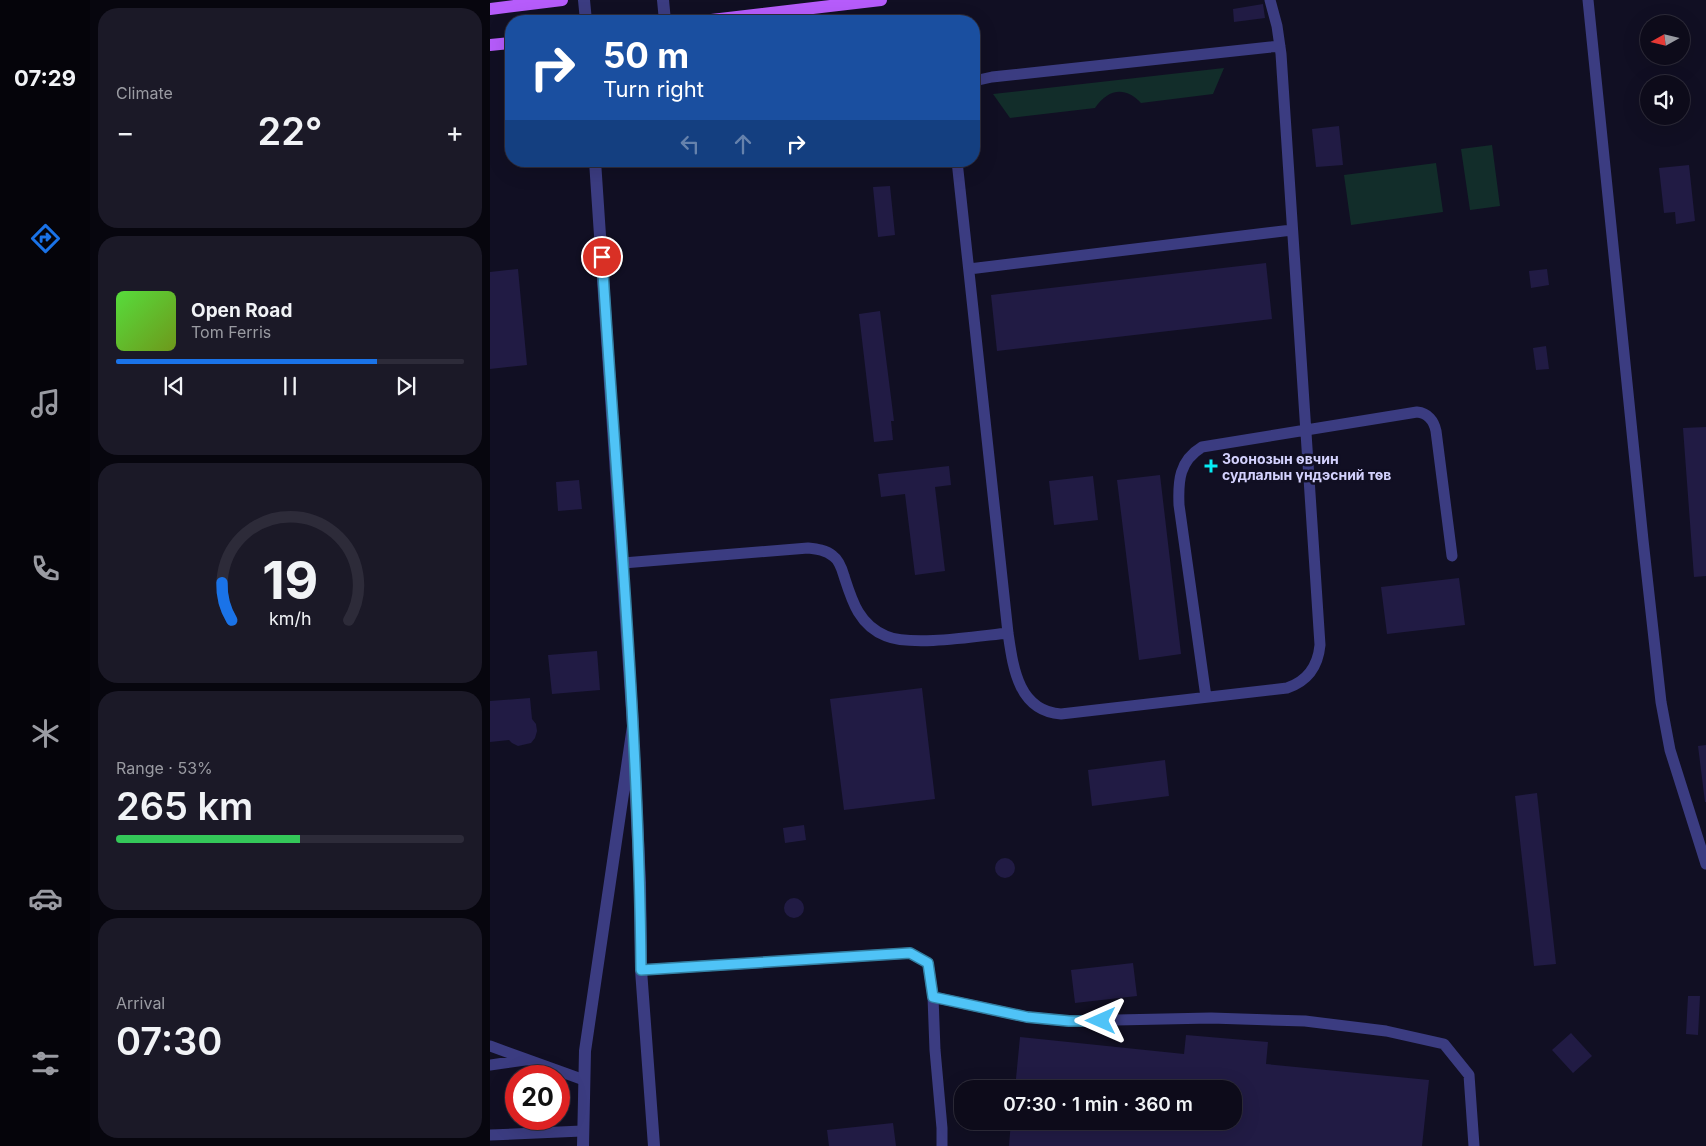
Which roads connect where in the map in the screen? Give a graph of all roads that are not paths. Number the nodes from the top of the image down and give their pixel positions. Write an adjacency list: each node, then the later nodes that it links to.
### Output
1 (562, 0): 7 (main road)
2 (584, 0): 8 (street)
3 (663, 0): 9 (street)
4 (881, 0): 10 (main road)
5 (1270, 0): 13 (lane)
6 (1588, 0): 25 (lane)
7 (490, 9)
8 (585, 15)
9 (664, 15)
10 (754, 15)
11 (505, 44): 12 (main road)
12 (490, 45)
13 (1280, 46): 14 (lane); 17 (lane)
14 (980, 80)
15 (595, 167): 21 (street)
16 (959, 167): 18 (lane)
17 (1292, 230): 18 (lane); 19 (lane)
18 (969, 269): 22 (lane)
19 (1306, 429): 20 (lane); 23 (lane); 23 (lane)
20 (1452, 556)
21 (622, 563): 22 (lane); 24 (street)
22 (1008, 633): 23 (lane)
23 (1206, 697)
24 (633, 726): 26 (street); 31 (street)
25 (1706, 864)
26 (641, 970): 27 (lane); 35 (street)
27 (933, 997): 36 (lane); 37 (lane)
28 (490, 1046): 29 (lane)
29 (527, 1060): 30 (lane); 31 (lane)
30 (490, 1065)
31 (584, 1080): 32 (street)
32 (582, 1131): 33 (lane); 34 (street)
33 (490, 1135)
34 (583, 1146)
35 (654, 1146)
36 (942, 1146)
37 (1474, 1146)

